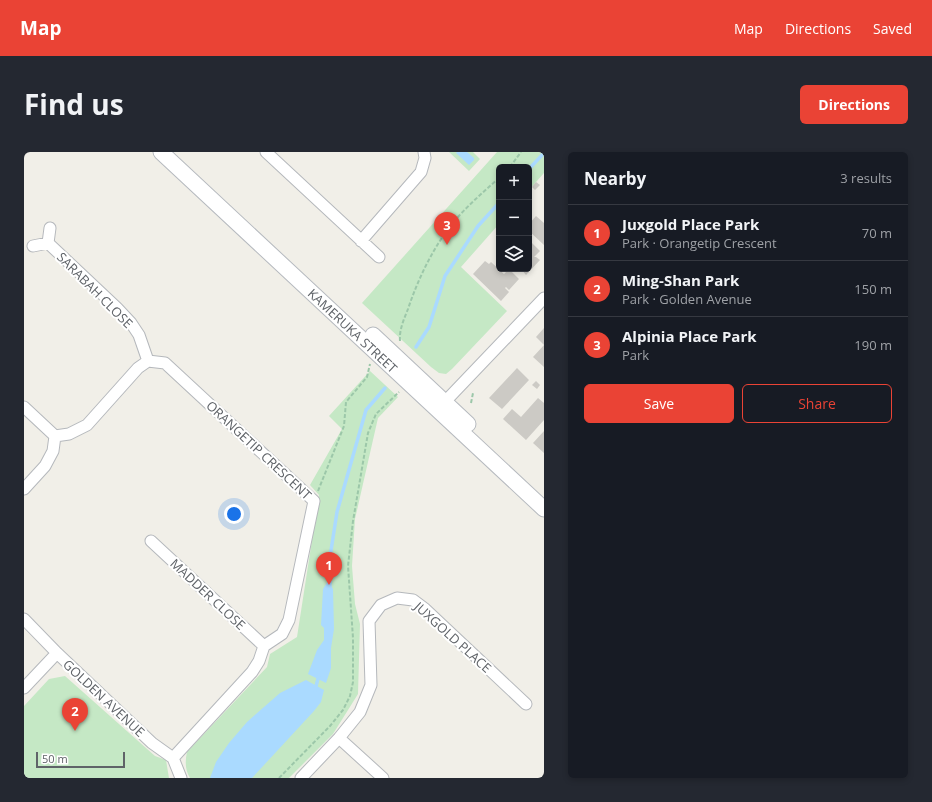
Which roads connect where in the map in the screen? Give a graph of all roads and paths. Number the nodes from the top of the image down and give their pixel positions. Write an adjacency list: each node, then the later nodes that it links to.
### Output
1 (162, 152): 15 (street, KAMERUKA STREET)
2 (176, 152): 20 (street, KAMERUKA STREET)
3 (266, 152): 9 (street)
4 (424, 152): 9 (street)
5 (521, 152): 6 (path)
6 (512, 164)
7 (496, 181): 14 (path)
8 (50, 228): 10 (street, SARABAH CLOSE)
9 (361, 240): 12 (street)
10 (48, 243): 11 (street, SARABAH CLOSE); 16 (street, SARABAH CLOSE)
11 (33, 246)
12 (379, 257)
13 (544, 298): 20 (street)
14 (404, 345)
15 (373, 349): 17 (street, KAMERUKA STREET); 25 (path)
16 (148, 361): 22 (street); 25 (street, ORANGETIP CRESCENT)
17 (408, 382): 20 (street, KAMERUKA STREET); 36 (path)
18 (473, 393): 19 (path)
19 (471, 403)
20 (441, 406): 24 (street, KAMERUKA STREET); 26 (street, KAMERUKA STREET)
21 (24, 407): 22 (street)
22 (55, 436): 23 (street)
23 (24, 489)
24 (544, 494)
25 (314, 500): 29 (street, ORANGETIP CRESCENT)
26 (544, 509)
27 (151, 541): 29 (street, MADDER CLOSE)
28 (24, 619): 30 (street, GOLDEN AVENUE)
29 (264, 646): 34 (street)
30 (57, 653): 31 (street); 34 (street, GOLDEN AVENUE)
31 (24, 688)
32 (526, 704): 33 (street, JUXGOLD PLACE)
33 (339, 738): 37 (street, JUXGOLD PLACE); 38 (street)
34 (173, 758): 35 (street)
35 (181, 778)
36 (279, 778)
37 (301, 778)
38 (383, 778)

